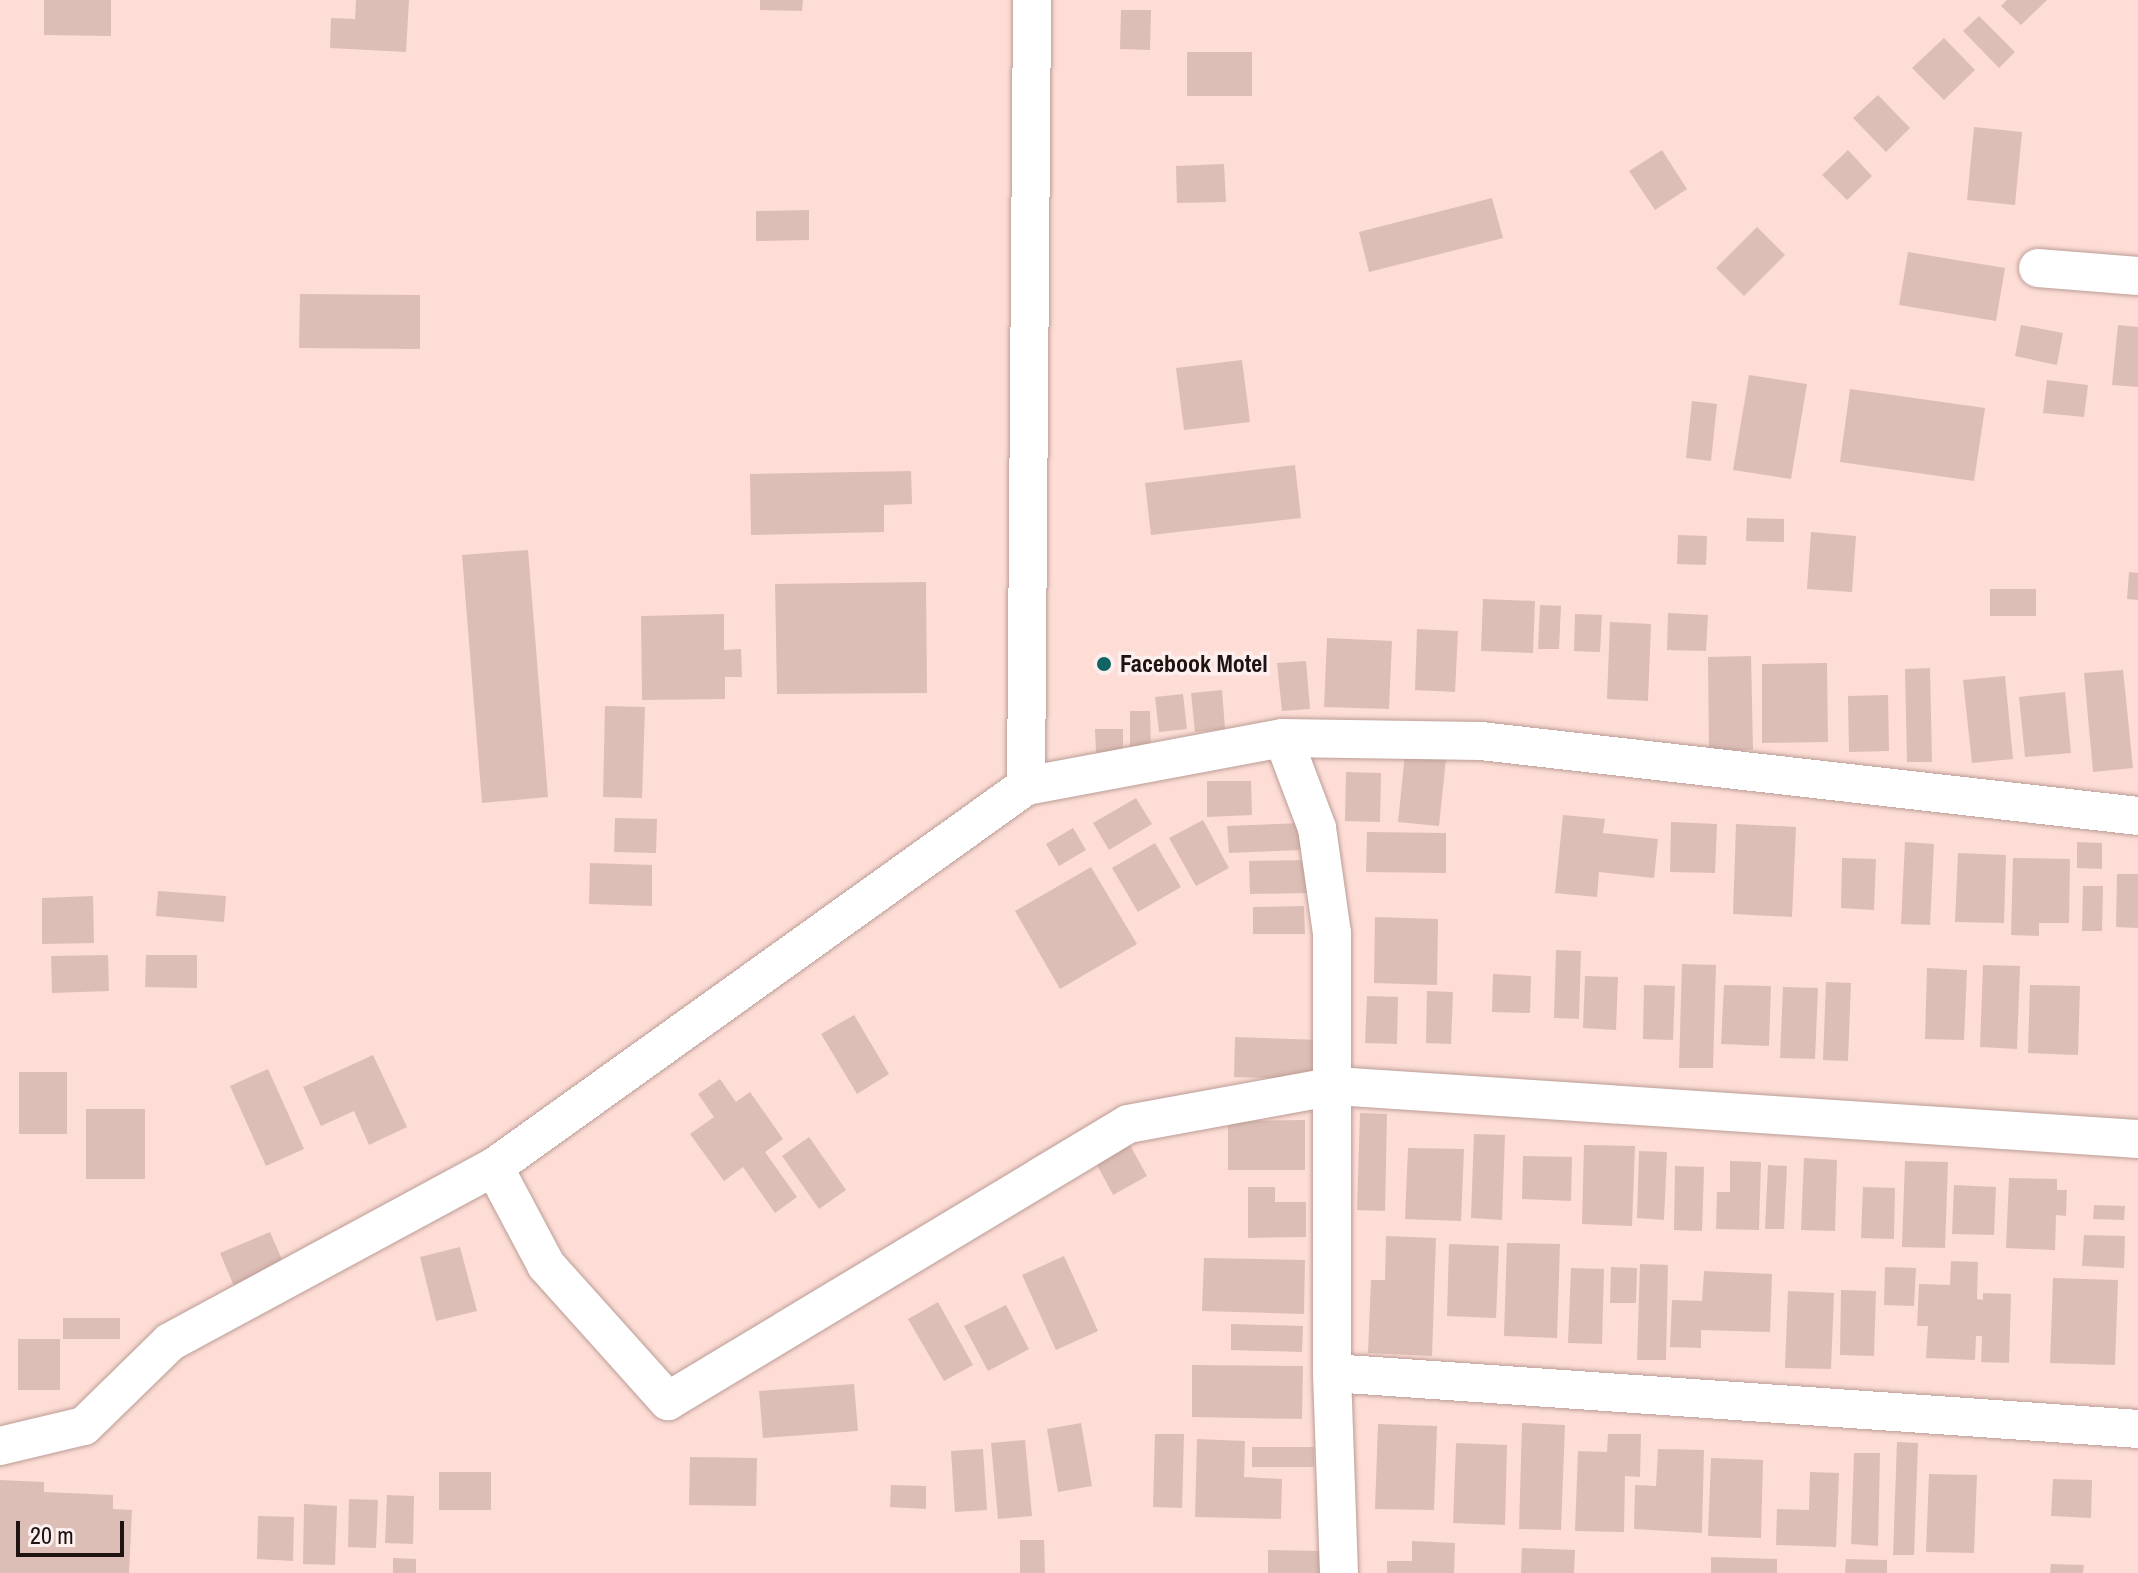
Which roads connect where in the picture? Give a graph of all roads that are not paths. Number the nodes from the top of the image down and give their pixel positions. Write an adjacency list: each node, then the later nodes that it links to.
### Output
1 (1032, 0): 5 (street)
2 (2038, 268): 3 (street)
3 (2138, 276)
4 (1283, 738): 5 (street); 6 (street); 7 (street)
5 (1026, 786): 9 (street)
6 (2138, 816)
7 (1335, 1086): 8 (street); 9 (street); 10 (street)
8 (2138, 1139)
9 (494, 1167): 12 (street)
10 (1332, 1373): 11 (street); 13 (street)
11 (2138, 1429)
12 (0, 1446)
13 (1339, 1573)

